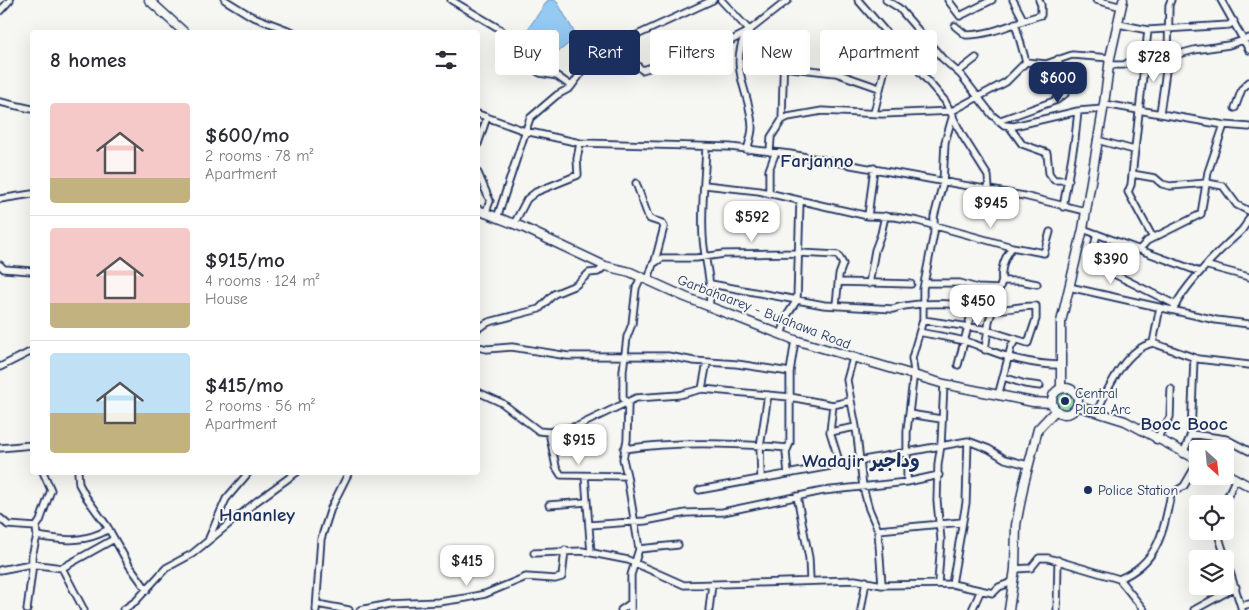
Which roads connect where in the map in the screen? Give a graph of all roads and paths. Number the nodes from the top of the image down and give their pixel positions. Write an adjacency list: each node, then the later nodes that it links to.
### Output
1 (10, 0): 19 (street)
2 (149, 0): 26 (main road)
3 (225, 0): 27 (street)
4 (451, 0): 51 (street)
5 (713, 0): 17 (street)
6 (721, 0): 28 (street)
7 (788, 0): 29 (street)
8 (858, 0): 30 (street)
9 (886, 0): 45 (street)
10 (948, 0): 11 (street)
11 (992, 0)
12 (1013, 0): 20 (street)
13 (1039, 0): 20 (street)
14 (1096, 0): 18 (street)
15 (1171, 0): 25 (street)
16 (1221, 0): 21 (street)
17 (706, 2): 32 (street)
18 (1123, 3): 23 (main road)
19 (0, 11)
20 (1023, 19): 22 (street)
21 (1234, 21): 25 (street); 34 (street)
22 (1016, 23): 24 (street); 42 (street)
23 (1118, 24): 31 (street); 41 (main road)
24 (955, 26)
25 (1169, 29): 31 (street); 38 (street)
26 (182, 30)
27 (288, 30)
28 (746, 30)
29 (750, 30)
30 (884, 30)
31 (1148, 30): 37 (street)
32 (640, 32)
33 (743, 34): 43 (street)
34 (1247, 39): 36 (street); 38 (street)
35 (742, 41): 75 (street)
36 (1249, 50)
37 (1145, 52): 38 (street); 41 (street); 59 (street)
38 (1168, 57): 62 (street)
39 (976, 58): 45 (street)
40 (1058, 59): 41 (street); 42 (street); 66 (street)
41 (1110, 61): 55 (main road)
42 (1026, 62): 53 (street)
43 (640, 68)
44 (810, 70): 52 (street)
45 (958, 72): 53 (street)
46 (579, 75): 51 (street)
47 (782, 75): 65 (street)
48 (883, 75): 52 (street)
49 (924, 75): 61 (street)
50 (1249, 82): 56 (street)
51 (571, 86): 70 (street)
52 (879, 88): 60 (street)
53 (978, 97): 61 (street); 66 (street)
54 (0, 102): 57 (street)
55 (1104, 106): 58 (street); 59 (street); 72 (main road)
56 (1235, 108)
57 (30, 109)
58 (1078, 110): 68 (street); 81 (street)
59 (1140, 110): 62 (street); 76 (street)
60 (874, 113): 61 (street); 65 (street)
61 (952, 113): 83 (street); 86 (street)
62 (1160, 113): 67 (street)
63 (480, 115): 64 (street)
64 (487, 117): 70 (street); 71 (street)
65 (782, 120): 77 (street)
66 (998, 121): 68 (street)
67 (1224, 125): 69 (street); 84 (street)
68 (1009, 126): 81 (street)
69 (1249, 127)
70 (525, 131): 73 (street); 97 (street)
71 (480, 138)
72 (1097, 140): 76 (street); 93 (main road)
73 (580, 143): 74 (street); 99 (street)
74 (706, 147): 75 (street); 85 (street)
75 (748, 150): 77 (street)
76 (1134, 150): 79 (street)
77 (772, 153): 78 (street); 88 (street)
78 (874, 168): 83 (street); 95 (street)
79 (1132, 174): 84 (street); 104 (street)
80 (480, 178): 94 (street)
81 (1069, 180): 91 (street)
82 (636, 183): 109 (street)
83 (943, 183): 86 (street); 100 (street)
84 (1207, 183): 92 (street); 104 (street)
85 (705, 184): 88 (street); 108 (street)
86 (989, 190): 91 (street)
87 (30, 194): 89 (street)
88 (769, 194): 90 (street)
89 (0, 200)
90 (800, 201): 95 (street); 107 (street)
91 (1063, 207): 93 (street)
92 (1249, 211)
93 (1085, 212): 101 (main road)
94 (481, 214): 97 (main road, Garbahaarey - Bulahawa Road)
95 (868, 216): 96 (street)
96 (885, 216): 100 (street); 121 (street)
97 (497, 218): 99 (main road, Garbahaarey - Bulahawa Road)
98 (1249, 218): 112 (street)
99 (514, 224): 111 (main road, Garbahaarey - Bulahawa Road)
100 (933, 225): 105 (street); 119 (street)
101 (1083, 230): 103 (street); 124 (main road)
102 (1050, 232): 105 (street)
103 (1096, 234): 106 (street); 132 (street)
104 (1153, 238): 106 (street)
105 (1012, 246): 117 (street)
106 (1139, 250): 114 (street)
107 (799, 253): 108 (street); 118 (street); 126 (street)
108 (707, 256): 109 (street); 120 (street)
109 (655, 261): 116 (street)
110 (0, 265): 113 (street)
111 (605, 266): 116 (main road, Garbahaarey - Bulahawa Road); 137 (street)
112 (1208, 266): 114 (street); 115 (street)
113 (30, 271)
114 (1200, 272): 132 (street)
115 (1249, 277)
116 (644, 278): 129 (main road, Garbahaarey - Bulahawa Road); 148 (street)
117 (1002, 281): 123 (street); 125 (street)
118 (839, 282): 121 (street); 127 (street)
119 (925, 283): 125 (street); 128 (street)
120 (711, 284): 126 (street); 129 (street)
121 (869, 284): 122 (street)
122 (910, 284)
123 (1037, 284)
124 (1070, 287): 131 (street); 154 (main road)
125 (999, 289): 133 (street)
126 (797, 300): 127 (street); 140 (street)
127 (836, 305): 128 (street)
128 (923, 305): 130 (street); 134 (street)
129 (709, 306): 140 (main road, Garbahaarey - Bulahawa Road)
130 (972, 307): 133 (street); 136 (street)
131 (1160, 307): 132 (street); 144 (street)
132 (1175, 307): 135 (street)
133 (993, 309): 138 (street); 142 (street)
134 (923, 320): 136 (street); 139 (street)
135 (1249, 324)
136 (968, 326): 138 (street); 143 (street)
137 (480, 327)
138 (988, 331): 142 (street); 146 (street)
139 (920, 332): 143 (street); 158 (street)
140 (781, 335): 141 (main road, Garbahaarey - Bulahawa Road)
141 (795, 340): 150 (main road, Garbahaarey - Bulahawa Road); 157 (street)
142 (1016, 340): 149 (street)
143 (964, 342): 146 (street); 153 (street)
144 (1153, 343): 151 (street); 175 (street)
145 (480, 347): 148 (street)
146 (985, 350): 149 (street)
147 (30, 352): 156 (street)
148 (625, 355): 152 (street); 171 (street)
149 (1009, 356): 154 (street); 159 (street)
150 (853, 358): 158 (main road, Garbahaarey - Bulahawa Road); 169 (street)
151 (1194, 358): 155 (street); 181 (street)
152 (707, 362): 157 (street); 162 (street)
153 (958, 365)
154 (1060, 365): 163 (main road)
155 (1249, 365)
156 (0, 366)
157 (790, 372): 168 (street)
158 (912, 374): 160 (main road, Garbahaarey - Bulahawa Road); 176 (street)
159 (1003, 377): 161 (street); 167 (street)
160 (944, 384): 167 (main road, Garbahaarey - Bulahawa Road); 177 (street)
161 (1040, 386)
162 (702, 389): 166 (street); 171 (street)
163 (1061, 389): 170 (main road); 173 (main road)
164 (1172, 389): 182 (street)
165 (480, 393): 179 (street)
166 (768, 395): 168 (street); 186 (street)
167 (998, 396): 170 (main road, Garbahaarey - Bulahawa Road)
168 (790, 397): 172 (street); 188 (street)
169 (850, 401): 172 (street); 178 (street)
170 (1052, 403): 174 (main road)
171 (628, 404): 179 (street); 189 (street)
172 (832, 405): 180 (street)
173 (1077, 406): 174 (main road); 175 (main road)
174 (1056, 410): 196 (main road)
175 (1097, 411): 182 (main road)
176 (909, 414): 177 (street); 191 (street)
177 (941, 419): 185 (street)
178 (856, 427): 180 (street); 194 (street)
179 (549, 432): 204 (street)
180 (830, 432): 195 (street)
181 (1191, 434): 190 (street); 192 (street)
182 (1156, 440): 192 (main road)
183 (968, 441): 185 (street); 196 (street); 219 (street)
184 (30, 445): 187 (street)
185 (941, 445): 191 (street); 203 (street)
186 (760, 447): 188 (street); 189 (street); 207 (street)
187 (0, 448)
188 (787, 448): 197 (street)
189 (624, 449): 205 (street)
190 (1249, 451)
191 (907, 452): 194 (street); 209 (street)
192 (1183, 454): 193 (main road)
193 (1189, 457)
194 (859, 462): 195 (street); 211 (street)
195 (840, 464): 197 (street)
196 (1028, 465): 238 (main road)
197 (788, 474): 207 (street)
198 (44, 475): 222 (street)
199 (78, 475): 223 (street)
200 (247, 475): 227 (street)
201 (293, 475): 227 (street)
202 (348, 475): 252 (street)
203 (939, 475): 209 (street); 220 (street)
204 (585, 476): 205 (street); 215 (street)
205 (627, 476): 218 (street)
206 (1189, 477): 240 (street)
207 (760, 478): 212 (street)
208 (1236, 478): 210 (main road); 213 (street)
209 (908, 482): 211 (street)
210 (1249, 486)
211 (863, 487): 214 (street); 224 (street)
212 (699, 490)
213 (1228, 495)
214 (797, 496): 218 (street); 241 (street)
215 (587, 502): 216 (street); 221 (street)
216 (549, 505)
217 (0, 518): 222 (street)
218 (634, 522): 221 (street); 230 (street)
219 (962, 522): 220 (street); 246 (street)
220 (940, 524): 224 (street); 244 (street)
221 (590, 525): 233 (street)
222 (36, 526): 225 (street)
223 (109, 529): 225 (street); 226 (street)
224 (878, 530): 247 (street)
225 (37, 536): 236 (street)
226 (114, 538): 237 (street); 249 (street)
227 (208, 540): 249 (street)
228 (1220, 540): 248 (street)
229 (678, 545): 230 (street)
230 (639, 549): 235 (street)
231 (565, 550): 232 (street); 233 (street); 259 (street)
232 (534, 553)
233 (591, 553): 235 (street)
234 (1058, 560): 238 (street); 240 (street); 265 (street)
235 (635, 562): 245 (street); 253 (street)
236 (31, 564): 237 (street); 239 (street); 255 (street)
237 (62, 568): 256 (street)
238 (1015, 569): 243 (main road)
239 (0, 570)
240 (1119, 578): 266 (street)
241 (810, 580): 242 (street); 245 (street)
242 (866, 581): 247 (street); 262 (street)
243 (1012, 582): 250 (street); 264 (main road)
244 (938, 583): 246 (street); 247 (street)
245 (712, 584): 261 (street)
246 (952, 584): 250 (street)
247 (882, 585)
248 (1236, 587): 254 (street); 267 (street)
249 (147, 590): 257 (street)
250 (981, 590): 263 (street)
251 (1249, 604): 254 (street)
252 (317, 607): 258 (street)
253 (631, 607): 260 (street)
254 (1242, 608)
255 (27, 610)
256 (84, 610)
257 (124, 610)
258 (349, 610)
259 (360, 610)
260 (621, 610)
261 (709, 610)
262 (861, 610)
263 (972, 610)
264 (1009, 610)
265 (1057, 610)
266 (1144, 610)
267 (1194, 610)

